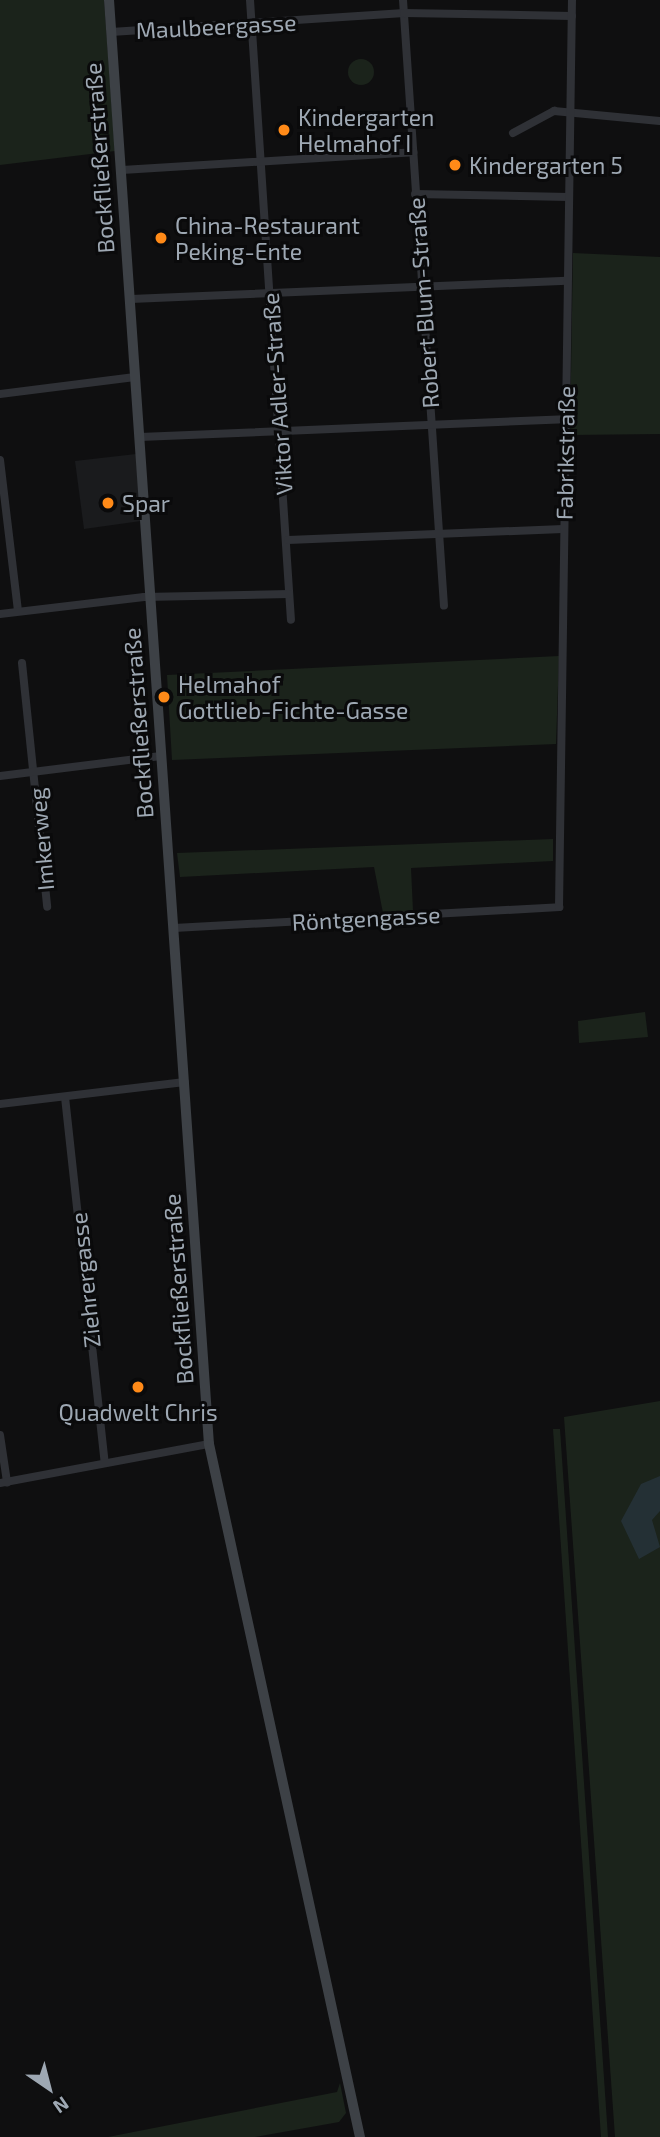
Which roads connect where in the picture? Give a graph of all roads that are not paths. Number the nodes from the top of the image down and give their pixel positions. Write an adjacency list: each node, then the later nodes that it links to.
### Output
1 (109, 0): 8 (main road, Bockfließerstraße)
2 (250, 0): 7 (street, Viktor Adler-Straße)
3 (403, 0): 5 (street, Robert Blum-Straße)
4 (572, 0): 6 (street, Fabrikstraße)
5 (404, 13): 6 (street, Maulbeergasse); 7 (street, Maulbeergasse); 12 (street, Robert Blum-Straße)
6 (572, 16): 9 (street, Fabrikstraße)
7 (252, 25): 8 (street, Maulbeergasse); 13 (street, Viktor Adler-Straße)
8 (111, 33): 14 (main road, Bockfließerstraße)
9 (571, 110): 10 (street); 11 (street); 16 (street, Fabrikstraße)
10 (660, 121)
11 (513, 133)
12 (413, 152): 13 (street); 15 (street, Robert Blum-Straße)
13 (262, 162): 14 (street); 19 (street, Viktor Adler-Straße)
14 (122, 170): 20 (main road, Bockfließerstraße)
15 (415, 194): 16 (street); 18 (street, Robert Blum-Straße)
16 (569, 197): 17 (street, Fabrikstraße)
17 (567, 281): 18 (street); 23 (street, Fabrikstraße)
18 (422, 287): 19 (street); 24 (street, Robert Blum-Straße)
19 (270, 294): 20 (street); 25 (street, Viktor Adler-Straße)
20 (131, 299): 21 (main road, Bockfließerstraße)
21 (135, 377): 22 (street); 26 (main road, Bockfließerstraße)
22 (0, 394)
23 (565, 419): 24 (street); 28 (street, Fabrikstraße)
24 (431, 425): 25 (street); 29 (street, Robert Blum-Straße)
25 (279, 432): 26 (street); 30 (street, Viktor Adler-Straße)
26 (140, 437): 32 (main road, Bockfließerstraße)
27 (0, 460): 34 (street)
28 (563, 529): 29 (street); 41 (street, Fabrikstraße)
29 (438, 535): 30 (street); 33 (street, Robert Blum-Straße)
30 (288, 540): 31 (street, Viktor Adler-Straße)
31 (289, 594): 32 (street); 36 (street, Viktor Adler-Straße)
32 (151, 598): 34 (street); 38 (main road, Bockfließerstraße)
33 (444, 606)
34 (19, 611): 35 (street)
35 (0, 614)
36 (291, 620)
37 (22, 663): 39 (street, Imkerweg)
38 (161, 756): 39 (street); 43 (main road, Bockfließerstraße)
39 (36, 771): 40 (street); 42 (street, Imkerweg)
40 (0, 776)
41 (559, 906): 43 (street, Röntgengasse)
42 (47, 907)
43 (174, 928): 44 (main road, Bockfließerstraße)
44 (184, 1082): 45 (street); 48 (main road, Bockfließerstraße)
45 (65, 1097): 46 (street); 49 (street, Ziehrergasse)
46 (0, 1104)
47 (0, 1435): 50 (street)
48 (209, 1444): 49 (street); 51 (main road, Bockfließerstraße)
49 (106, 1463): 50 (street)
50 (4, 1483)
51 (360, 2137)

